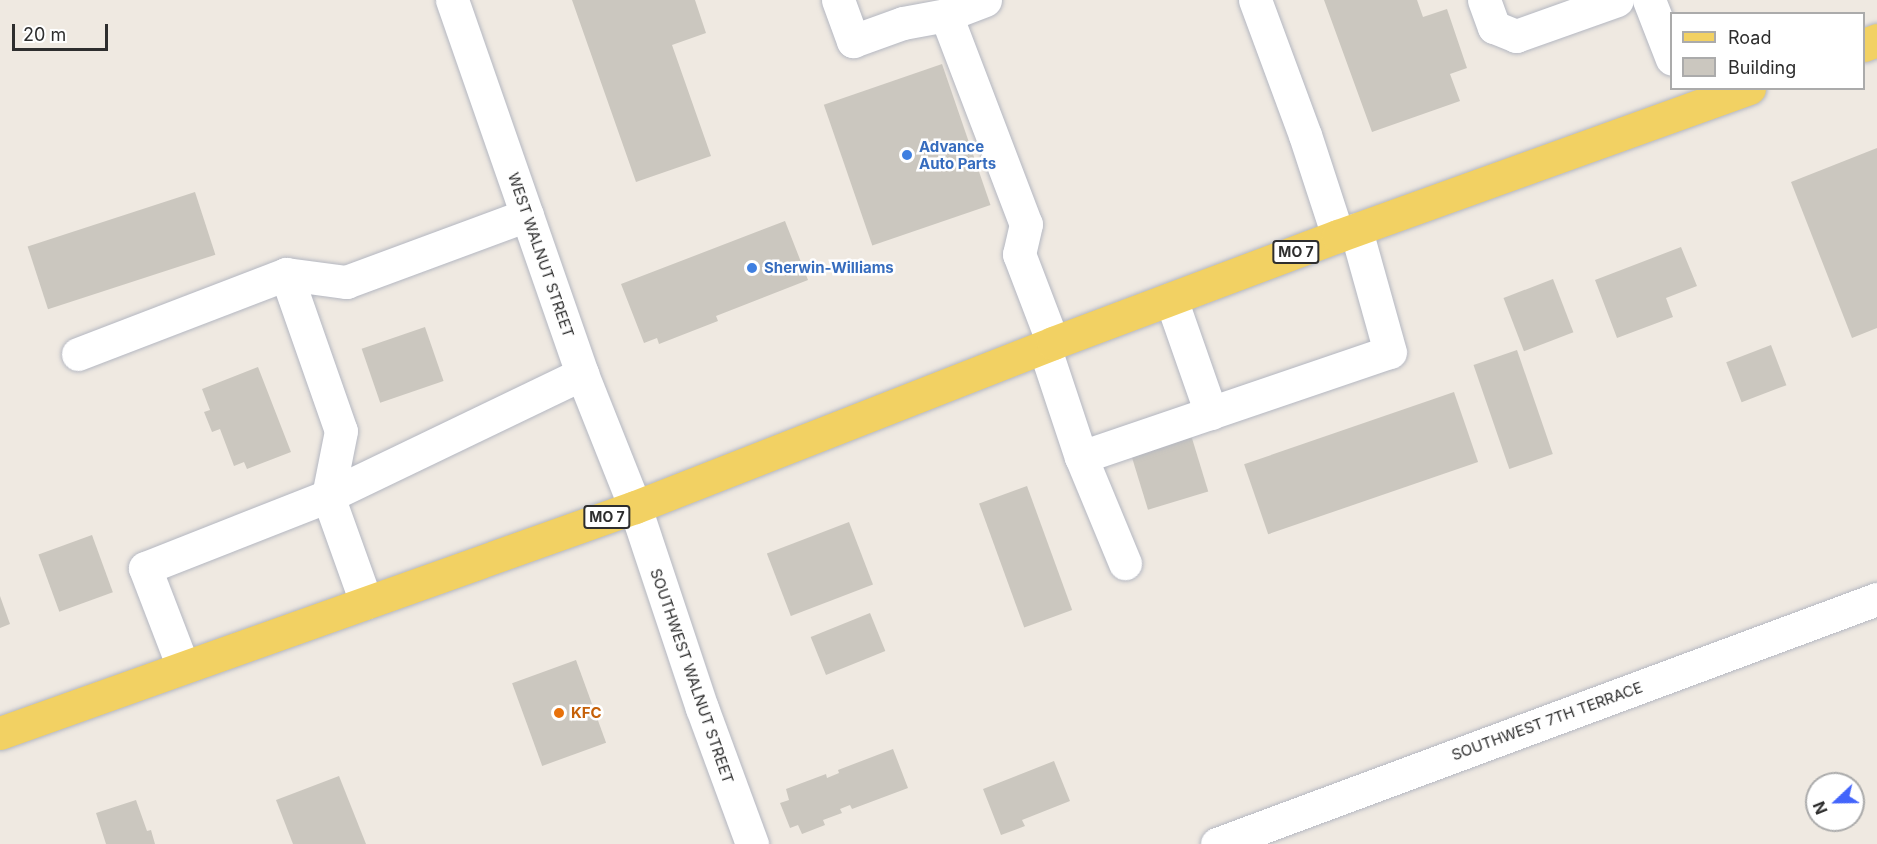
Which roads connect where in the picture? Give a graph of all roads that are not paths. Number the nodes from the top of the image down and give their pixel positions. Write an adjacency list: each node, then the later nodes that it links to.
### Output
1 (452, 0): 12 (street, WEST WALNUT STREET)
2 (838, 0): 8 (street)
3 (985, 0): 8 (street)
4 (1255, 0): 13 (street)
5 (1484, 0): 6 (street)
6 (1617, 0)
7 (1649, 0): 9 (street)
8 (946, 15): 16 (street)
9 (1670, 56)
10 (1739, 90): 11 (main road, MO 7)
11 (1687, 100): 13 (main road, MO 7)
12 (527, 215): 14 (street); 18 (street, WEST WALNUT STREET)
13 (1347, 233): 15 (main road, MO 7); 19 (street)
14 (286, 274): 17 (street); 21 (street)
15 (1171, 299): 16 (main road, MO 7); 19 (street)
16 (1049, 345): 20 (street); 22 (main road, MO 7)
17 (78, 354)
18 (582, 374): 21 (street); 22 (street, WEST WALNUT STREET)
19 (1211, 413): 20 (street)
20 (1081, 457): 23 (street)
21 (327, 496): 25 (street); 26 (street)
22 (635, 507): 25 (main road, MO 7); 28 (street, SOUTHWEST WALNUT STREET)
23 (1125, 563)
24 (1877, 599): 29 (street, SOUTHWEST 7TH TERRACE)
25 (366, 602): 26 (main road, MO 7)
26 (183, 668): 27 (main road, MO 7)
27 (0, 733)
28 (752, 844)
29 (1217, 844)

